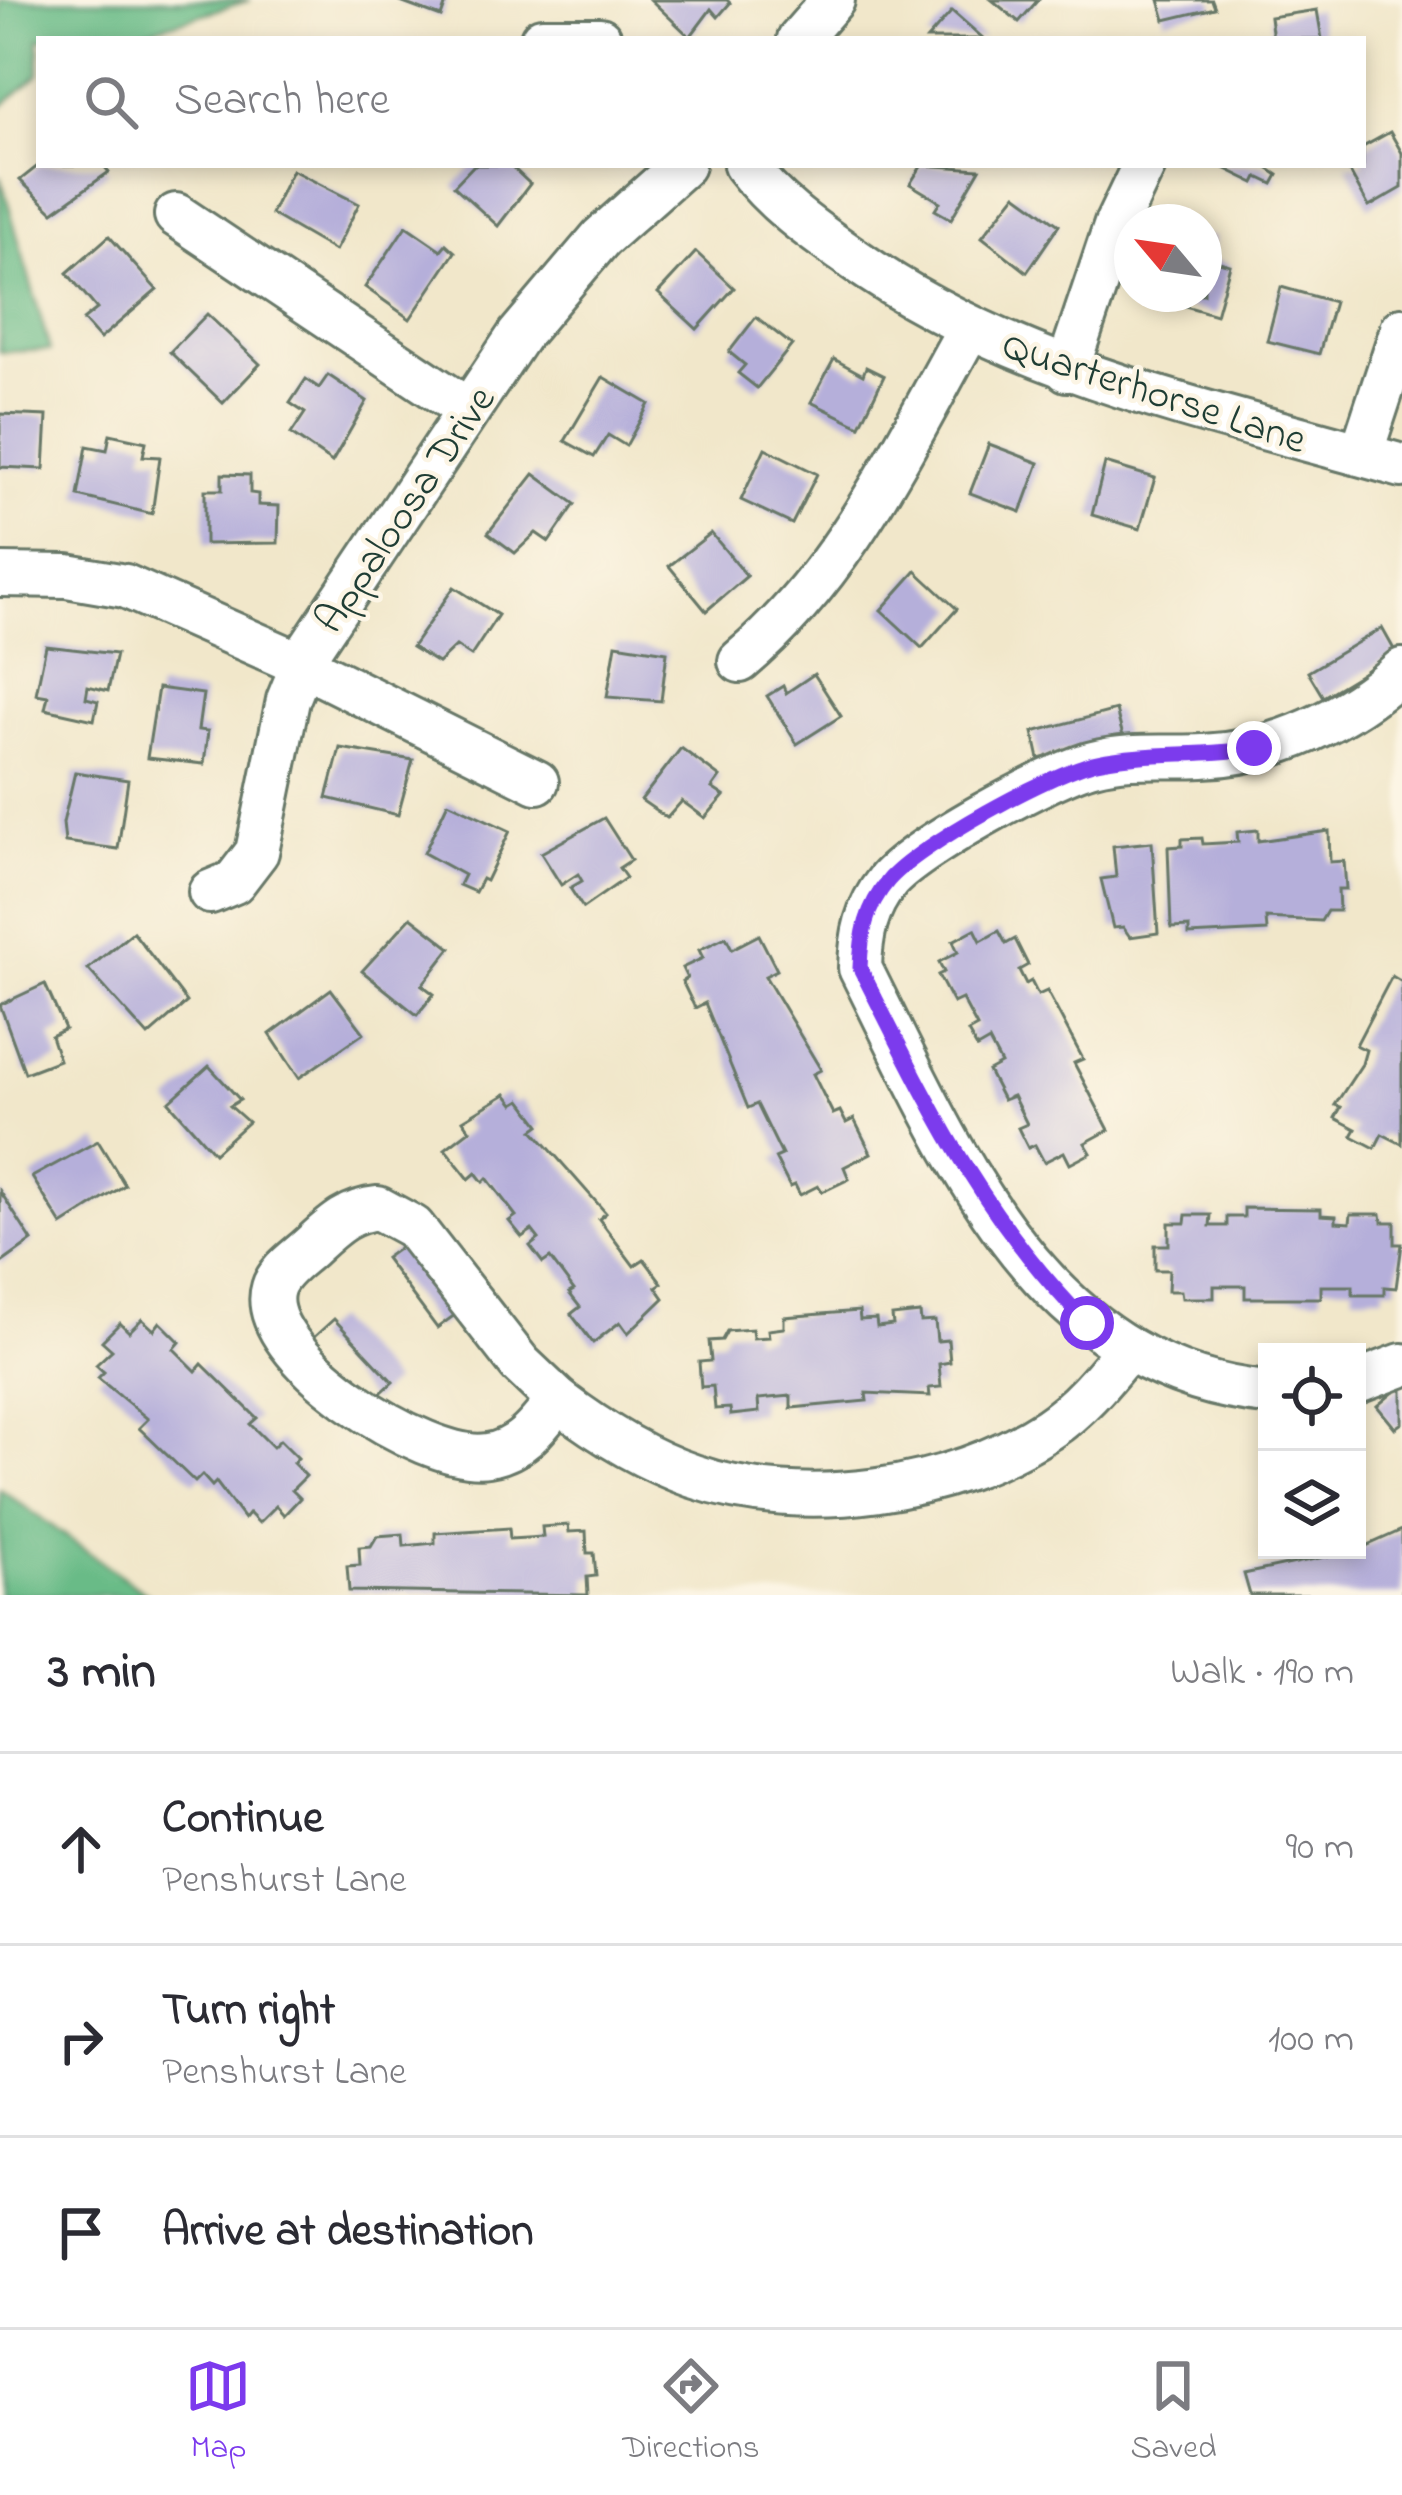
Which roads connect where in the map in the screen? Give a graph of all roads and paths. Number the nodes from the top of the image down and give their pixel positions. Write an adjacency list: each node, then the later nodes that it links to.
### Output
1 (832, 0): 2 (street)
2 (802, 36)
3 (680, 168): 10 (street, Appaloosa Drive)
4 (748, 168): 7 (street, Quarterhorse Lane)
5 (1143, 168): 9 (street)
6 (176, 215): 10 (street)
7 (968, 329): 9 (street, Quarterhorse Lane); 13 (street)
8 (1402, 329): 11 (street)
9 (1067, 370): 11 (street, Quarterhorse Lane)
10 (468, 410): 14 (street, Appaloosa Drive)
11 (1382, 460)
12 (0, 574): 14 (street)
13 (740, 661)
14 (301, 664): 16 (street); 17 (street, Appaloosa Drive)
15 (1402, 670): 18 (street)
16 (537, 782)
17 (210, 892)
18 (1126, 1351): 21 (street); 22 (street)
19 (1402, 1365): 20 (street)
20 (1366, 1379)
21 (1258, 1391)
22 (558, 1400): 22 (street)

